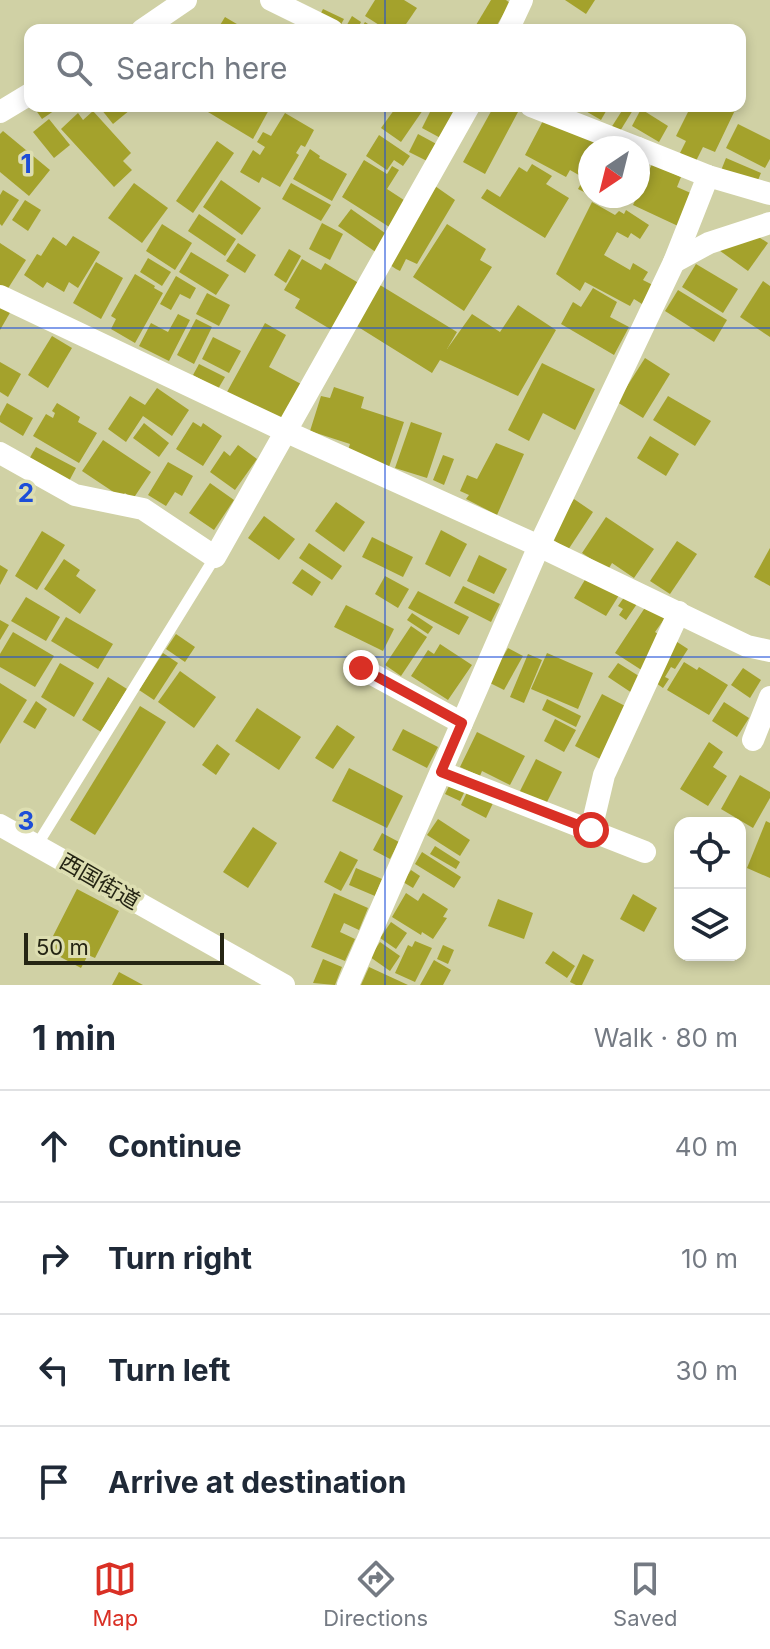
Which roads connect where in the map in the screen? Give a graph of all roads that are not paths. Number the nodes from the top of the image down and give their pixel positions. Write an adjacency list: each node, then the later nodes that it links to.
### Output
1 (186, 0): 4 (street)
2 (271, 0): 5 (street)
3 (522, 0): 6 (street)
4 (151, 24)
5 (320, 24)
6 (511, 24)
7 (24, 98): 8 (street)
8 (0, 112)
9 (466, 112): 18 (street)
10 (546, 112): 11 (street)
11 (607, 136)
12 (650, 153): 13 (street)
13 (708, 176): 14 (street); 16 (street)
14 (770, 194)
15 (770, 223): 16 (street)
16 (674, 262): 20 (street)
17 (0, 296): 18 (street)
18 (287, 432): 20 (street); 21 (street)
19 (0, 453): 21 (street)
20 (539, 546): 22 (street); 26 (street)
21 (215, 557): 31 (lane)
22 (679, 612): 23 (street); 30 (street)
23 (770, 651)
24 (361, 668): 26 (street)
25 (770, 697): 27 (street)
26 (462, 723): 28 (street)
27 (753, 740)
28 (441, 772): 30 (street); 34 (street)
29 (0, 825): 31 (street, 西国街道)
30 (591, 830): 32 (street)
31 (37, 845): 33 (street, 西国街道)
32 (645, 852)
33 (284, 985)
34 (348, 985)

